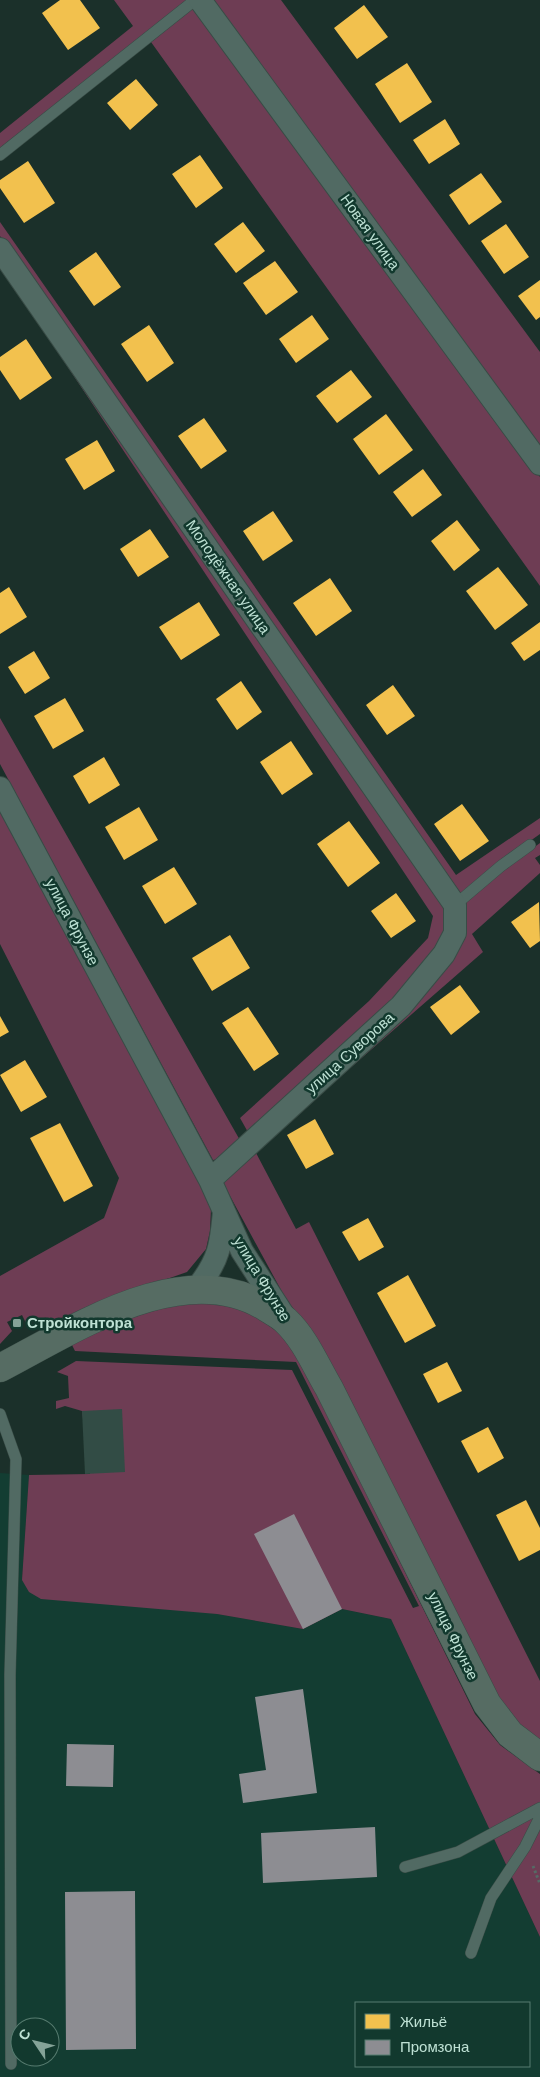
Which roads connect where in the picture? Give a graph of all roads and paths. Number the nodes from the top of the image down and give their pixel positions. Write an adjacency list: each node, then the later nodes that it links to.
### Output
1 (195, 0): 3 (lane)
2 (200, 0): 5 (street, Новая улица)
3 (0, 156)
4 (0, 249): 8 (street, Молодёжная улица)
5 (540, 464)
6 (0, 788): 9 (street, улица Фрунзе)
7 (530, 845): 8 (lane)
8 (455, 905): 9 (street, улица Суворова)
9 (210, 1180): 10 (street, улица Фрунзе)
10 (224, 1208): 11 (street); 12 (street, улица Фрунзе)
11 (197, 1288): 12 (main road); 13 (main road)
12 (286, 1320): 15 (main road, улица Фрунзе)
13 (0, 1368)
14 (0, 1414): 20 (lane)
15 (540, 1757)
16 (540, 1808): 18 (lane)
17 (540, 1817): 19 (lane)
18 (405, 1867)
19 (471, 1953)
20 (11, 2017)

